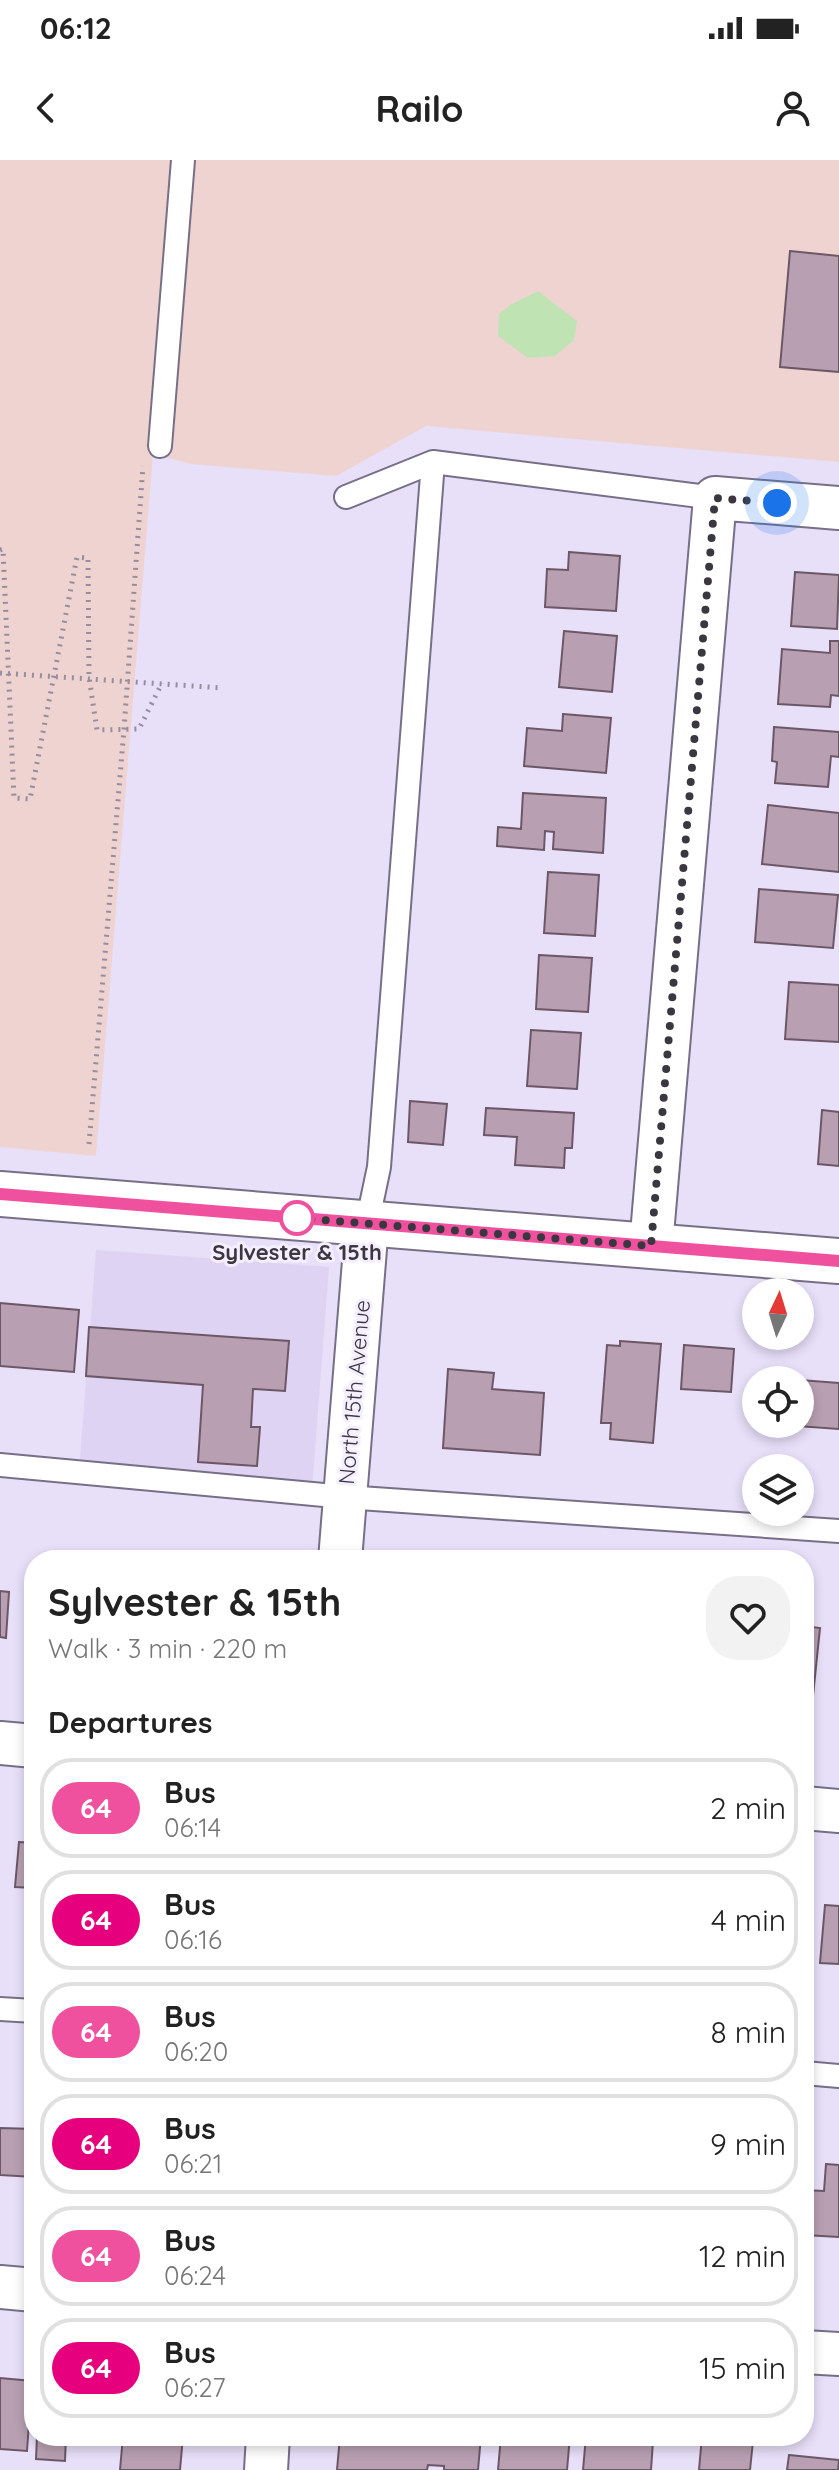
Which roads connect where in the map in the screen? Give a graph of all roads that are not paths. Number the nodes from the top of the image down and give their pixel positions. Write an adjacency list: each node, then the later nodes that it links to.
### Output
1 (183, 160): 2 (lane)
2 (160, 446)
3 (433, 462): 4 (lane); 5 (lane); 8 (lane)
4 (346, 497)
5 (715, 498): 6 (street); 9 (street)
6 (839, 508)
7 (0, 1194): 8 (street)
8 (367, 1224): 9 (street); 12 (street, North 15th Avenue)
9 (651, 1246): 10 (street)
10 (839, 1261)
11 (0, 1465): 12 (lane)
12 (345, 1497): 13 (lane); 14 (street, North 15th Avenue)
13 (839, 1531)
14 (341, 1550)
15 (0, 1743): 16 (street)
16 (24, 1745)
17 (814, 1809): 18 (street)
18 (839, 1811)
19 (0, 2009): 20 (lane)
20 (24, 2010)
21 (814, 2074): 22 (lane)
22 (839, 2076)
23 (0, 2287): 24 (street)
24 (24, 2289)
25 (814, 2353): 26 (street)
26 (839, 2354)
27 (267, 2446): 28 (street)
28 (266, 2470)

